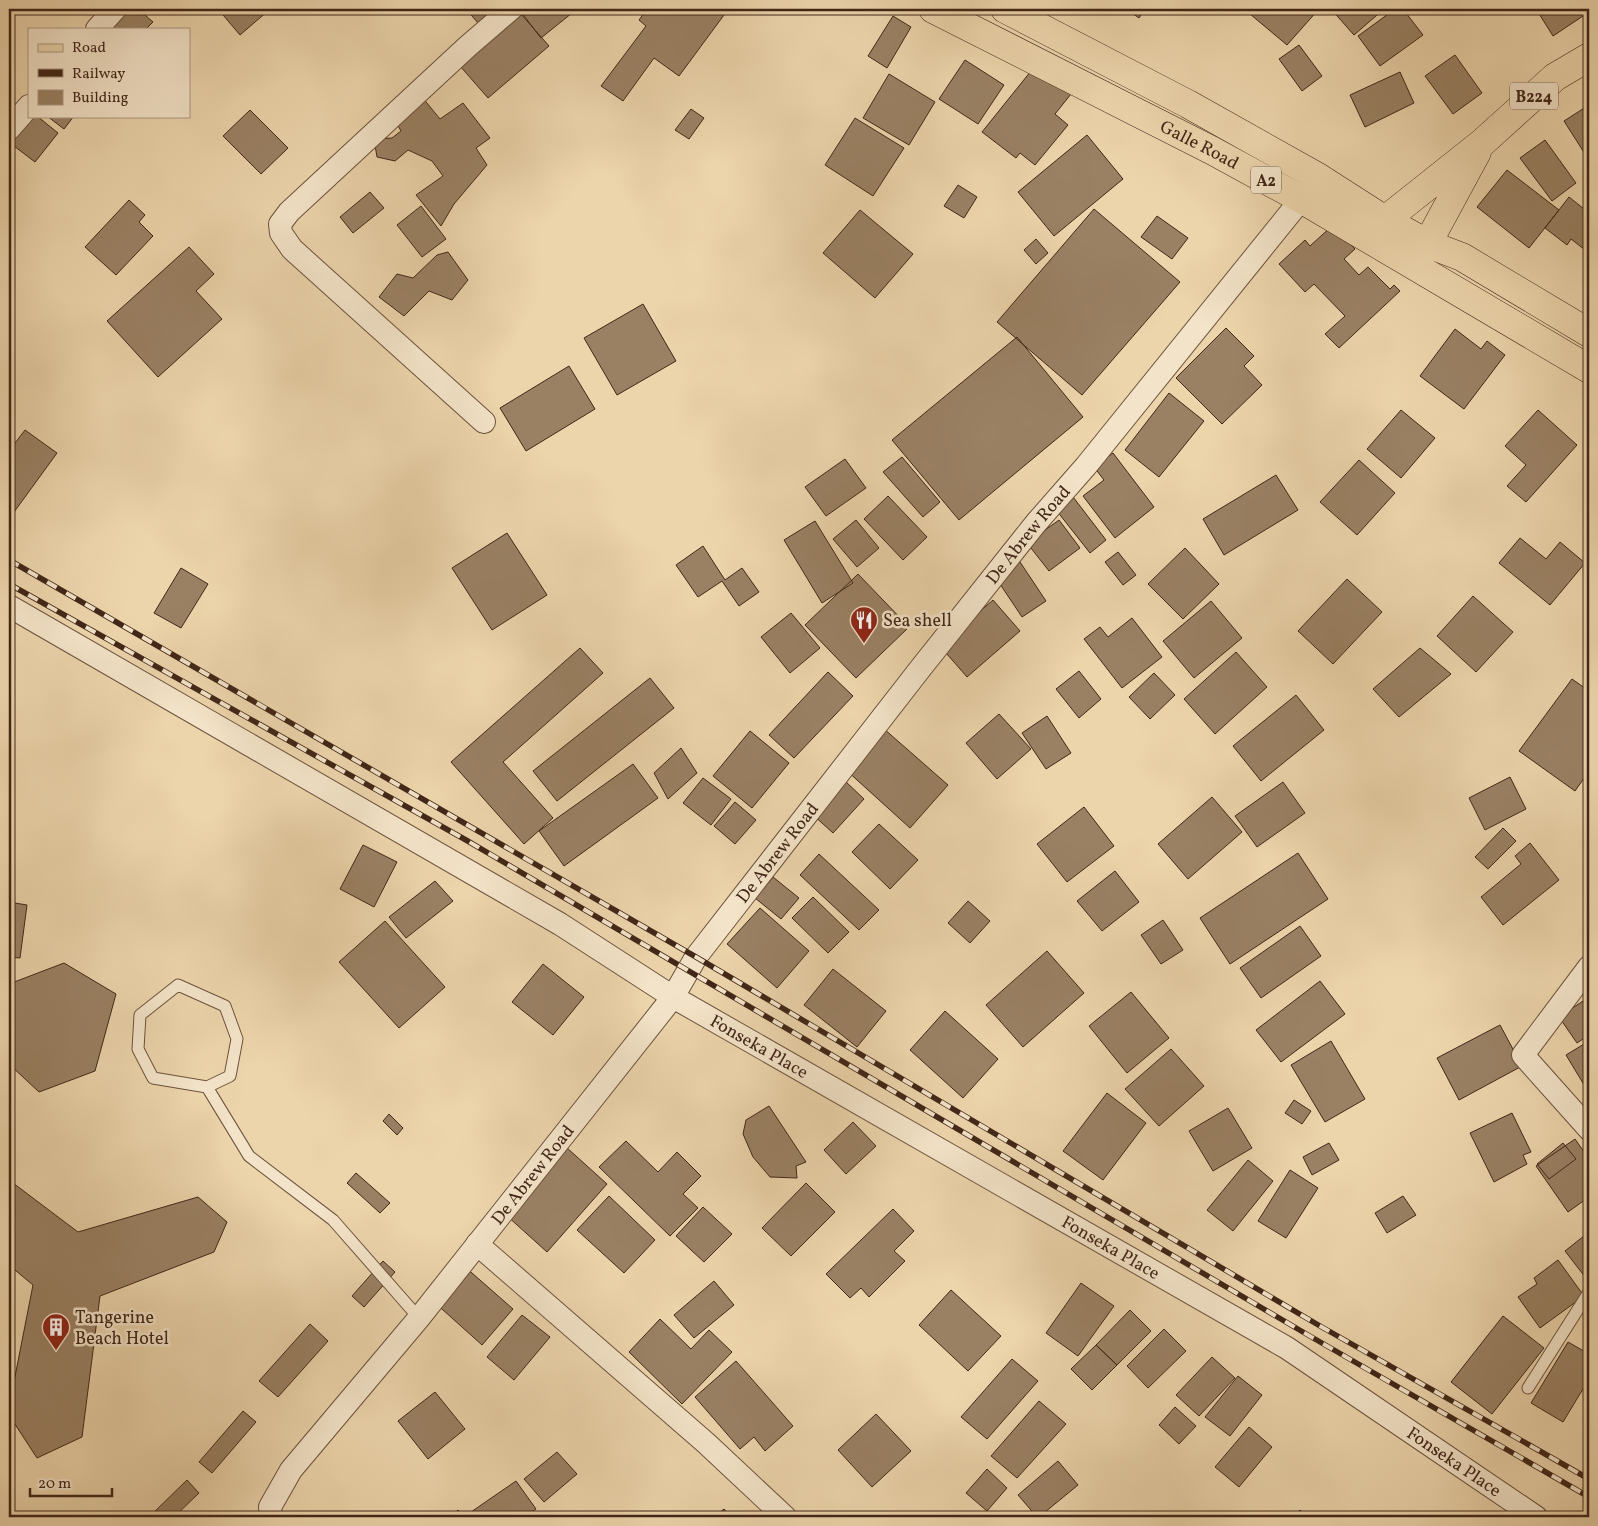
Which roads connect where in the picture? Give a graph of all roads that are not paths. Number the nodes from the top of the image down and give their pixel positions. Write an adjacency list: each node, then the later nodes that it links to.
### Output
1 (115, 9): 5 (street)
2 (511, 9): 16 (street)
3 (933, 9): 11 (main road, Galle Road / A2)
4 (1005, 9): 10 (main road, Galle Road / A2)
5 (98, 28)
6 (1589, 57): 9 (main road, B224)
7 (28, 107): 8 (street)
8 (9, 129)
9 (1483, 142): 12 (main road, B224); 13 (main road, B224)
10 (1318, 177): 11 (street, De Abrew Road); 12 (main road, Galle Road / A2)
11 (1301, 199): 12 (main road, Galle Road / A2); 19 (street, De Abrew Road)
12 (1378, 230): 13 (main road, Galle Road / A2)
13 (1421, 255): 14 (main road, Galle Road / A2); 15 (main road, Galle Road / A2)
14 (1589, 333)
15 (1589, 369)
16 (484, 422)
17 (9, 606): 19 (street, Fonseka Place)
18 (1589, 967): 21 (street)
19 (673, 997): 22 (street, De Abrew Road); 28 (street, Fonseka Place)
20 (208, 1087): 20 (lane); 24 (lane)
21 (1589, 1129)
22 (477, 1244): 24 (street, De Abrew Road); 27 (street)
23 (1589, 1292): 25 (lane)
24 (419, 1318): 26 (street, De Abrew Road)
25 (1528, 1388)
26 (272, 1517)
27 (785, 1517)
28 (1536, 1517)

